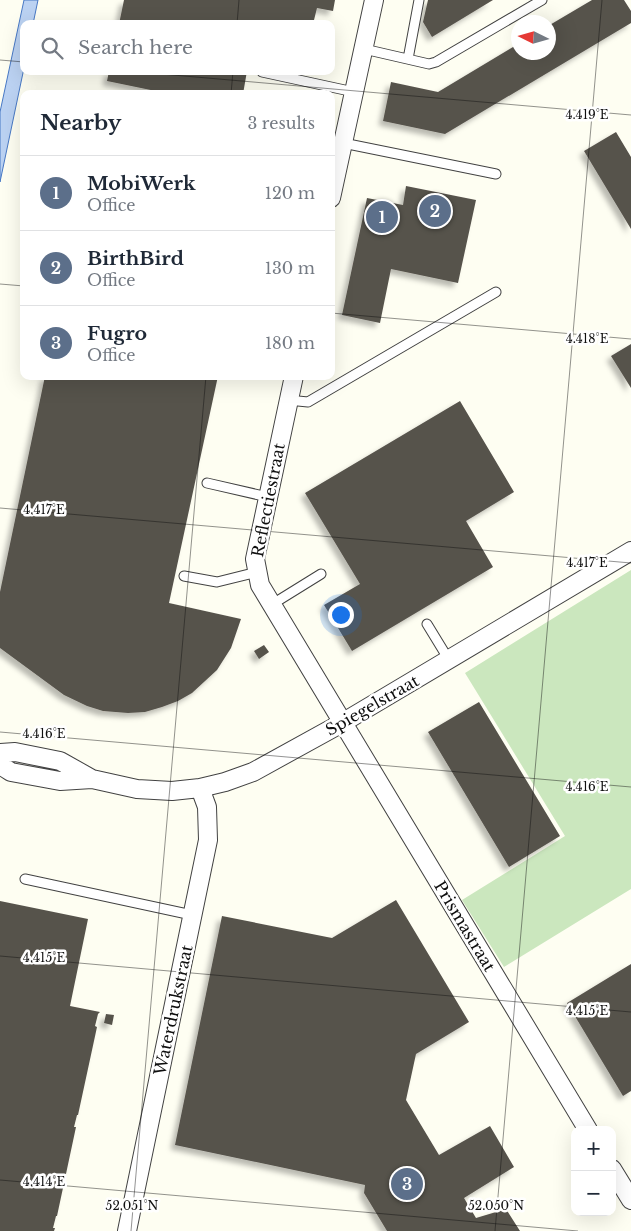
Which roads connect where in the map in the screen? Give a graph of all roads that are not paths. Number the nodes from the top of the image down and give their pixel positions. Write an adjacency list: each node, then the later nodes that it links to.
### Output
1 (374, 0): 4 (street)
2 (419, 0): 5 (lane)
3 (542, 0): 5 (lane)
4 (364, 49): 5 (lane); 7 (street)
5 (408, 59)
6 (276, 75): 7 (lane)
7 (354, 92): 8 (street)
8 (343, 144): 9 (lane); 10 (street)
9 (496, 174)
10 (335, 180)
11 (496, 292): 13 (lane)
12 (293, 380): 13 (street, Reflectiestraat)
13 (288, 400): 15 (street, Reflectiestraat)
14 (207, 483): 15 (lane)
15 (268, 497): 17 (street, Reflectiestraat)
16 (631, 551): 22 (street, Spiegelstraat)
17 (257, 572): 19 (lane); 20 (street, Reflectiestraat)
18 (321, 574): 20 (lane)
19 (184, 576)
20 (271, 605): 23 (street, Reflectiestraat)
21 (427, 624): 22 (lane)
22 (448, 660): 23 (street, Spiegelstraat)
23 (342, 723): 27 (street, Spiegelstraat); 30 (street, Prismastraat)
24 (0, 753): 26 (street, Spiegelstraat)
25 (0, 766): 26 (street, Spiegelstraat)
26 (92, 779): 27 (street, Spiegelstraat)
27 (200, 788): 29 (street, Waterdrukstraat)
28 (25, 879): 29 (lane)
29 (192, 915): 33 (street, Waterdrukstraat)
30 (586, 1126)
31 (613, 1171): 32 (street)
32 (631, 1200)
33 (127, 1231)

